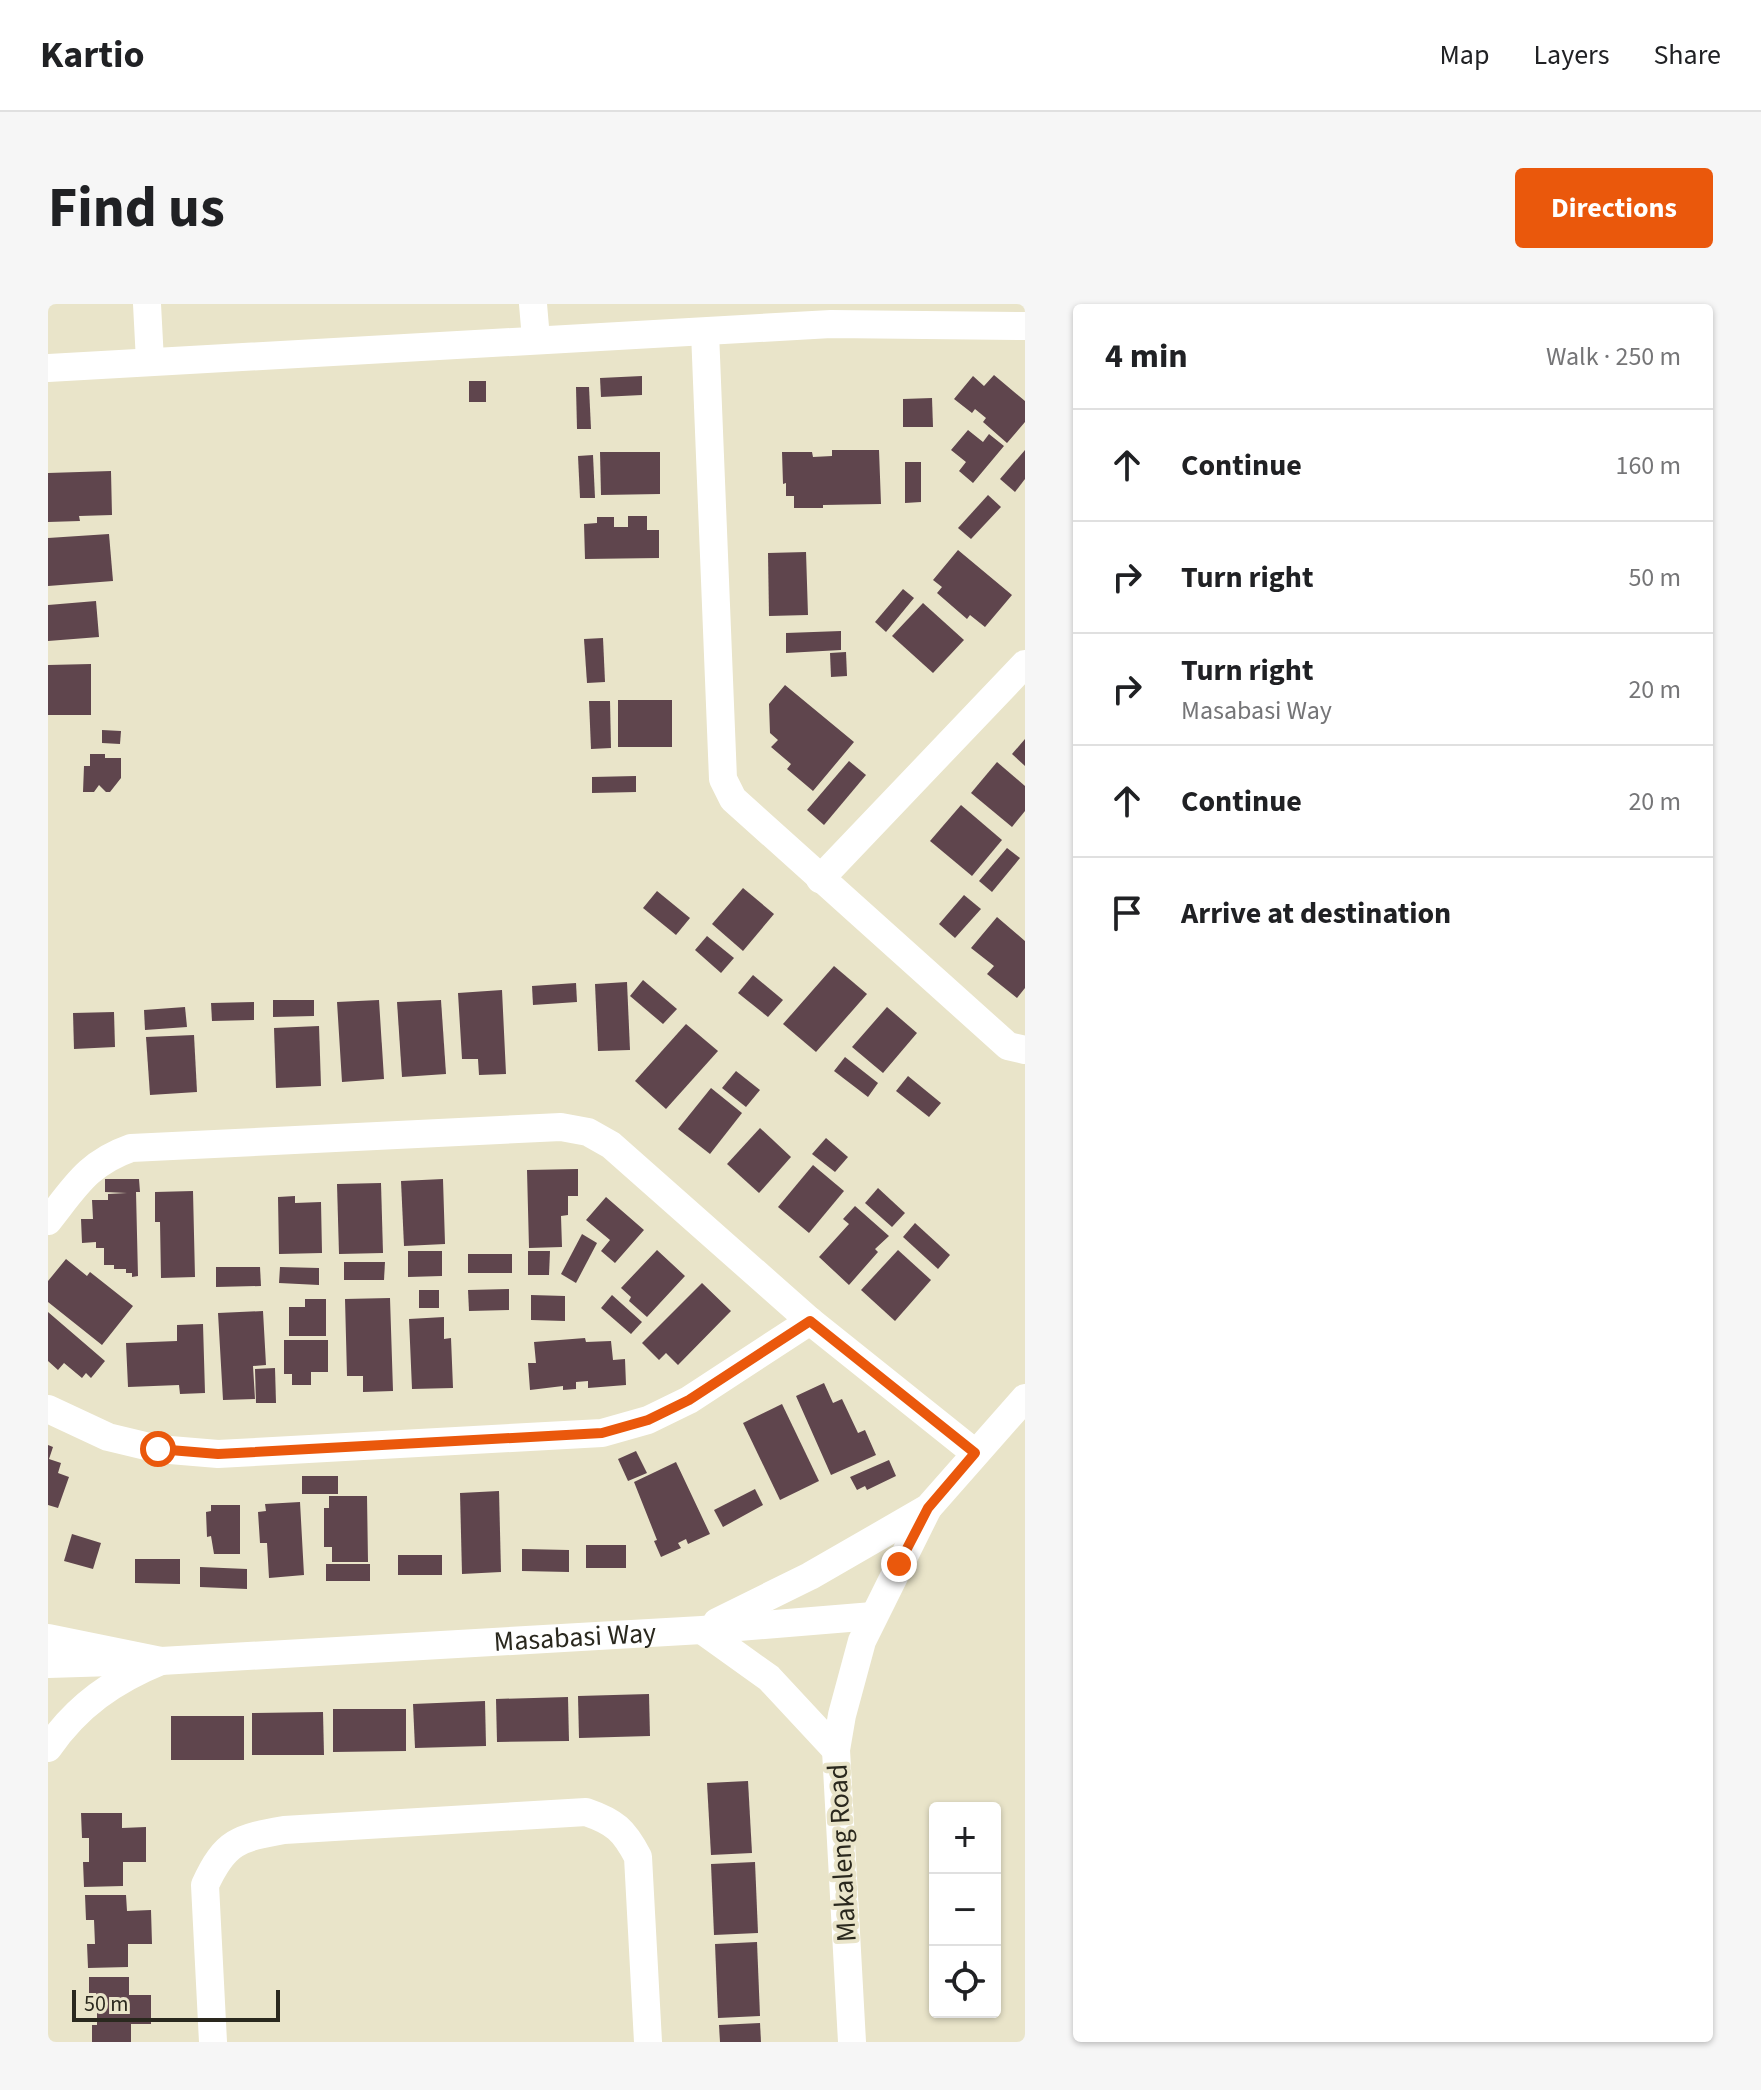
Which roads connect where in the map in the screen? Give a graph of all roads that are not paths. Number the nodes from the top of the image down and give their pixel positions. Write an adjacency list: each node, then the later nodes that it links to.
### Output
1 (147, 304): 6 (street)
2 (533, 304): 5 (street)
3 (1025, 326): 4 (street)
4 (705, 332): 5 (street); 9 (street)
5 (536, 339): 6 (street)
6 (150, 361): 7 (street)
7 (48, 368)
8 (1025, 664): 9 (street)
9 (820, 879): 10 (street)
10 (1025, 1050)
11 (48, 1221): 12 (street)
12 (810, 1321): 14 (street); 15 (street)
13 (1025, 1398): 15 (street, Masabasi Way)
14 (48, 1409)
15 (975, 1453): 16 (street, Masabasi Way)
16 (928, 1508): 17 (street); 18 (street, Masabasi Way)
17 (873, 1616): 18 (street); 23 (street)
18 (702, 1630): 20 (street, Masabasi Way); 23 (street, Makaleng Road)
19 (48, 1638): 20 (street, Masabasi Way)
20 (161, 1661): 21 (street); 22 (street)
21 (48, 1664)
22 (48, 1748)
23 (836, 1750): 26 (street, Makaleng Road)
24 (213, 2042): 25 (street)
25 (648, 2042)
26 (852, 2042)

